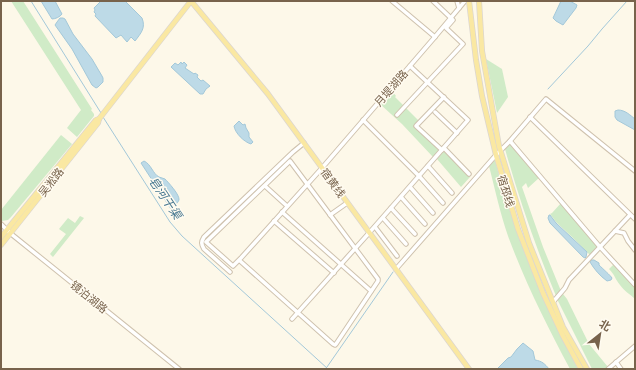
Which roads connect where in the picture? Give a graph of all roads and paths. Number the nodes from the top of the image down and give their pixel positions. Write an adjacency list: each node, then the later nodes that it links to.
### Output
1 (191, 1): 20 (main road, 宿黄线); 49 (main road, 吴淞路)
2 (392, 1): 10 (street)
3 (433, 1): 9 (street)
4 (457, 1): 8 (street)
5 (465, 1): 8 (street, 月堤湖路)
6 (469, 1): 23 (main road, 宿邳线)
7 (479, 1): 22 (main road, 宿邳线)
8 (458, 8): 9 (street, 月堤湖路)
9 (451, 18): 10 (street, 月堤湖路); 12 (street)
10 (435, 37): 11 (street, 月堤湖路)
11 (410, 66): 12 (street); 17 (street, 月堤湖路)
12 (428, 82): 13 (street); 15 (street)
13 (444, 98): 18 (street); 21 (street)
14 (435, 112): 18 (street)
15 (397, 115)
16 (530, 117): 19 (street); 26 (street); 42 (street)
17 (363, 120): 25 (street, 月堤湖路); 28 (street)
18 (457, 133): 21 (street)
19 (510, 141): 22 (street); 56 (street)
20 (304, 143): 25 (main road, 宿黄线); 29 (street)
21 (443, 149): 24 (street); 27 (street)
22 (501, 150): 23 (street); 67 (main road, 宿邳线)
23 (496, 155): 62 (street); 74 (main road, 宿邳线)
24 (428, 166): 28 (street); 33 (street)
25 (322, 168): 30 (street, 月堤湖路); 35 (main road, 宿黄线)
26 (635, 171)
27 (469, 174)
28 (419, 176): 31 (street); 36 (street)
29 (259, 184): 32 (street); 63 (street)
30 (307, 184): 32 (street); 37 (street, 月堤湖路); 41 (street)
31 (410, 186): 34 (street); 40 (street)
32 (264, 187): 37 (street); 60 (street)
33 (452, 193)
34 (401, 197): 38 (street); 47 (street)
35 (347, 203): 41 (street); 51 (main road, 宿黄线)
36 (443, 203)
37 (287, 206): 39 (street, 月堤湖路)
38 (391, 208): 43 (street); 52 (street)
39 (282, 212): 45 (street, 月堤湖路); 61 (street)
40 (433, 213)
41 (330, 215): 57 (street)
42 (630, 215): 44 (street); 50 (street)
43 (383, 218): 48 (street); 54 (street)
44 (635, 219)
45 (274, 221): 60 (street, 月堤湖路); 64 (street)
46 (1, 224): 49 (street, 镜泊湖路)
47 (424, 224)
48 (374, 227): 51 (street); 59 (street)
49 (9, 231): 53 (main road, 吴淞路); 55 (main road, 吴淞路); 72 (street, 镜泊湖路)
50 (615, 231): 56 (street); 58 (street)
51 (369, 233): 57 (street); 62 (main road, 宿黄线)
52 (415, 234)
53 (1, 237)
54 (406, 244)
55 (1, 245)
56 (600, 247): 65 (street); 67 (street)
57 (355, 248): 61 (street); 66 (street)
58 (635, 250)
59 (397, 256)
60 (239, 260): 68 (street)
61 (341, 264): 64 (street); 66 (street)
62 (396, 269): 73 (main road, 宿黄线)
63 (230, 272)
64 (334, 273): 68 (street)
65 (635, 285)
66 (371, 291): 68 (street)
67 (553, 302): 75 (main road, 宿邳线)
68 (298, 313): 69 (street)
69 (292, 318)
70 (635, 346): 71 (street)
71 (616, 362): 76 (street); 77 (street)
72 (179, 369)
73 (470, 369)
74 (581, 369)
75 (587, 369)
76 (608, 369)
77 (622, 369)

